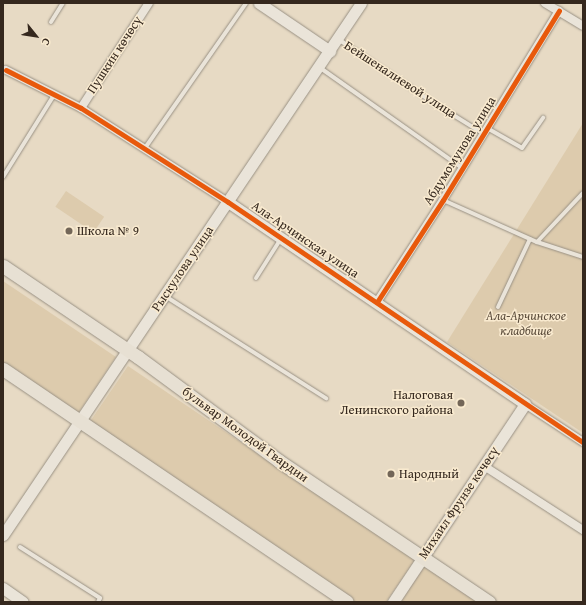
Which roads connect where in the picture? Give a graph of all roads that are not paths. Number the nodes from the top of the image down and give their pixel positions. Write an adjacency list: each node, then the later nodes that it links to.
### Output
1 (63, 3): 8 (lane)
2 (149, 3): 15 (street, Пушкин көчөсү)
3 (246, 3): 18 (lane)
4 (259, 3): 11 (street, Бейшеналиевой улица)
5 (546, 3): 7 (street)
6 (359, 4): 10 (street, Рыскулова улица)
7 (559, 11): 9 (street); 17 (street, Абдумомунова улица)
8 (51, 22)
9 (583, 26)
10 (338, 38): 11 (street, Рыскулова улица); 17 (lane, Бейшеналиевой улица)
11 (330, 51): 12 (street, Рыскулова улица)
12 (319, 66): 19 (lane); 23 (street, Рыскулова улица)
13 (6, 70): 14 (street, Ала-Арчинская улица)
14 (54, 95): 15 (street, Ала-Арчинская улица); 20 (lane)
15 (81, 108): 18 (street, Ала-Арчинская улица)
16 (543, 118): 17 (lane, Бейшеналиевой улица)
17 (485, 131): 19 (street, Абдумомунова улица)
18 (145, 148): 23 (street, Ала-Арчинская улица)
19 (462, 168): 22 (street, Абдумомунова улица)
20 (3, 177)
21 (583, 193): 26 (lane)
22 (443, 200): 25 (lane); 31 (street, Абдумомунова улица)
23 (228, 202): 24 (street, Ала-Арчинская улица); 30 (street, Рыскулова улица)
24 (281, 238): 29 (lane); 31 (street, Ала-Арчинская улица)
25 (530, 239): 26 (lane); 32 (lane)
26 (537, 242): 27 (lane)
27 (583, 257)
28 (3, 266): 33 (main road, бульвар Молодой Гвардии)
29 (256, 278)
30 (165, 296): 33 (street, Рыскулова улица); 35 (lane)
31 (377, 302): 36 (street, Ала-Арчинская улица)
32 (498, 307)
33 (128, 351): 37 (street, Рыскулова улица); 43 (main road, бульвар Молодой Гвардии)
34 (3, 369): 37 (main road)
35 (326, 398)
36 (525, 404): 38 (street, Ала-Арчинская улица); 39 (street, Михаил Фрунзе көчөсү)
37 (80, 421): 41 (street, Рыскулова улица); 47 (main road)
38 (583, 442)
39 (484, 466): 40 (street); 43 (street, Михаил Фрунзе көчөсү)
40 (583, 530)
41 (3, 535)
42 (20, 547): 46 (lane)
43 (422, 558): 48 (street, Михаил Фрунзе көчөсү); 49 (main road, бульвар Молодой Гвардии)
44 (3, 588): 45 (street)
45 (23, 602)
46 (98, 602)
47 (347, 602)
48 (393, 602)
49 (489, 602)

